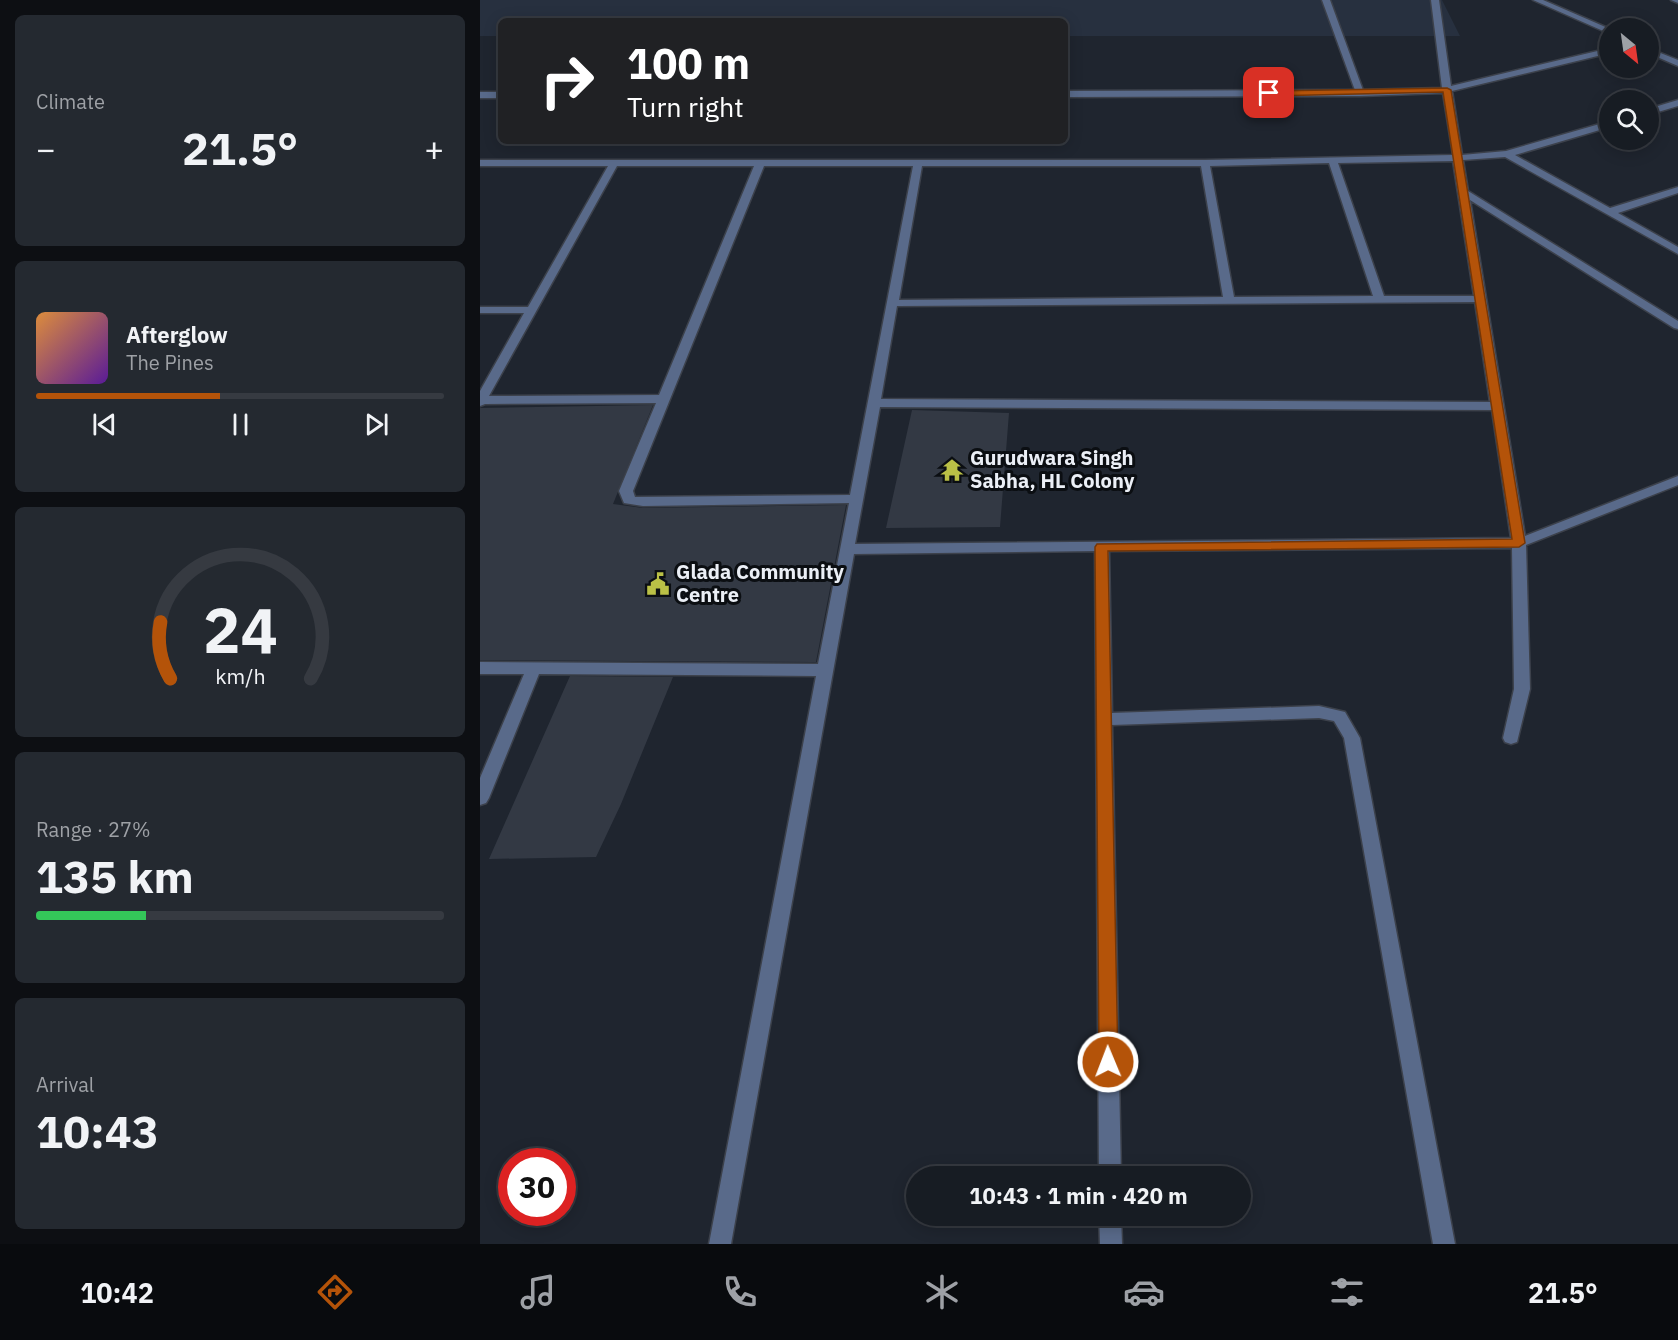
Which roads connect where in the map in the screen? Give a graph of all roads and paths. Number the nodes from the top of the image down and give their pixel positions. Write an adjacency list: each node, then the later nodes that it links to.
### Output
1 (1326, 0): 9 (street)
2 (1435, 0): 8 (street)
3 (1537, 0): 4 (street)
4 (1599, 27)
5 (1599, 53): 8 (street)
6 (1659, 55): 7 (street)
7 (1678, 63)
8 (1447, 90): 9 (street); 17 (street)
9 (1360, 93): 11 (street)
10 (498, 94): 12 (street)
11 (1068, 94)
12 (480, 95)
13 (1678, 104): 14 (street)
14 (1659, 109)
15 (1599, 127): 16 (street)
16 (1507, 154): 17 (street); 26 (street)
17 (1458, 158): 18 (street); 25 (street)
18 (1334, 162): 23 (street); 28 (street)
19 (480, 163): 20 (street)
20 (614, 163): 21 (street); 33 (street)
21 (760, 163): 22 (street); 35 (street)
22 (918, 163): 23 (street); 31 (street)
23 (1205, 163): 30 (street)
24 (1678, 190): 26 (street)
25 (1463, 192): 29 (street); 34 (street)
26 (1609, 212): 27 (street)
27 (1678, 251)
28 (1379, 299): 29 (street); 30 (street)
29 (1480, 299): 38 (street)
30 (1229, 300): 31 (street)
31 (892, 303): 37 (street)
32 (480, 310): 33 (street)
33 (532, 310): 36 (street)
34 (1678, 326)
35 (663, 399): 36 (street); 40 (street)
36 (480, 401)
37 (874, 403): 38 (street); 40 (street)
38 (1497, 406): 41 (street)
39 (1678, 480): 41 (street)
40 (856, 499): 43 (street)
41 (1519, 543): 42 (street); 48 (street)
42 (1102, 547): 43 (street); 47 (street)
43 (847, 549): 46 (street)
44 (480, 668): 45 (street)
45 (534, 668): 46 (street); 49 (street)
46 (825, 670): 52 (street)
47 (1104, 719): 50 (street); 54 (street)
48 (1511, 738)
49 (480, 798)
50 (1110, 1166)
51 (1110, 1226): 53 (street)
52 (720, 1244)
53 (1111, 1244)
54 (1444, 1244)

